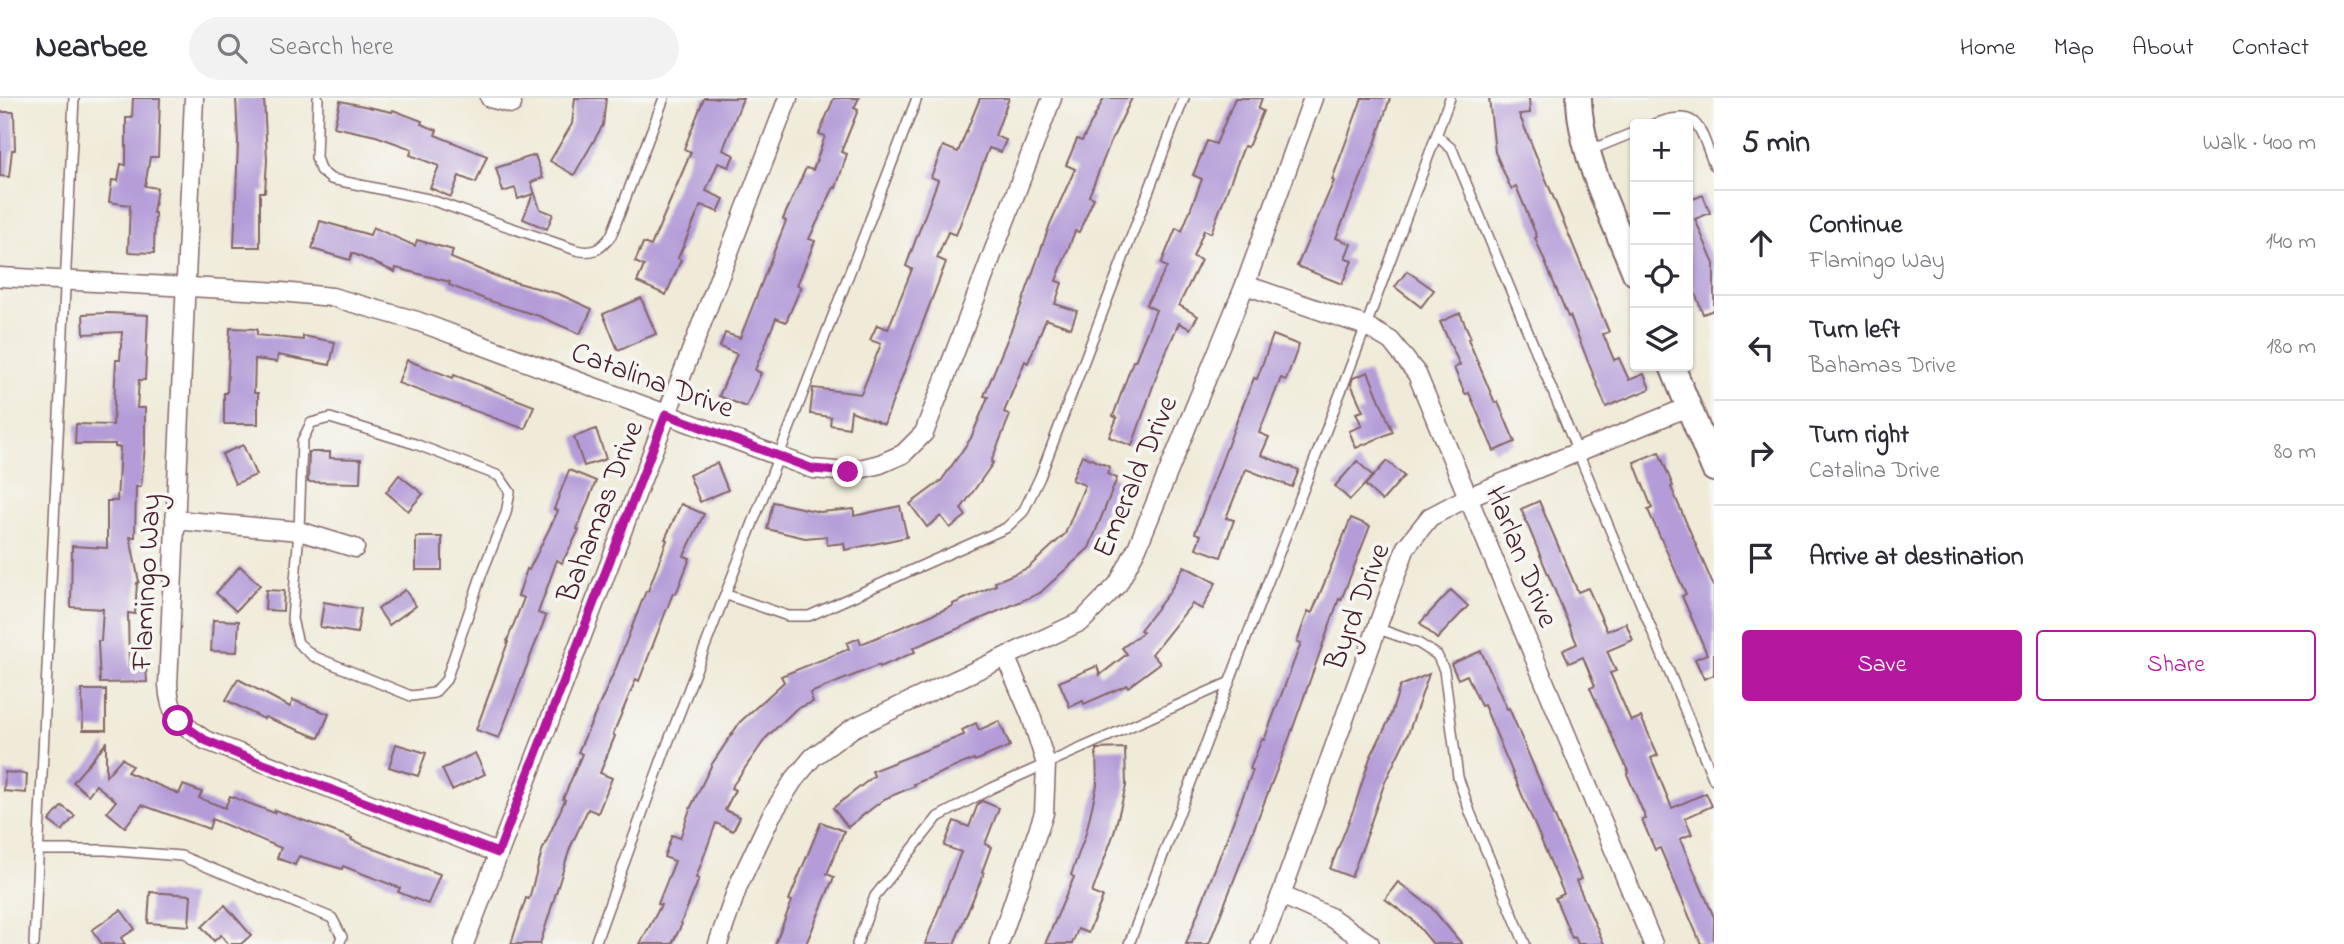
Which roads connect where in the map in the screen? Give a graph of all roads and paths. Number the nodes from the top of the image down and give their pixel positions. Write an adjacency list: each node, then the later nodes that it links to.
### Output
1 (74, 98): 23 (lane)
2 (194, 98): 25 (street, Flamingo Way)
3 (318, 98): 5 (lane)
4 (490, 98): 13 (street)
5 (664, 98)
6 (788, 98): 29 (street, Bahamas Drive)
7 (917, 98): 31 (lane)
8 (1052, 98): 31 (street, Catalina Drive)
9 (1184, 98): 37 (lane)
10 (1312, 98): 24 (street, Emerald Drive)
11 (1450, 98): 18 (lane)
12 (1579, 98): 19 (street)
13 (512, 104)
14 (1670, 119): 15 (lane)
15 (1688, 119)
16 (1693, 122): 20 (lane)
17 (1630, 134): 19 (lane)
18 (1437, 136): 26 (lane); 30 (lane)
19 (1588, 151): 21 (street)
20 (1714, 165)
21 (1630, 260)
22 (0, 277): 23 (street, Catalina Drive)
23 (66, 281): 25 (street, Catalina Drive); 43 (lane)
24 (1245, 285): 26 (street, Harlan Drive); 39 (street, Emerald Drive)
25 (186, 287): 29 (street, Catalina Drive); 34 (street, Flamingo Way)
26 (1366, 326): 33 (street, Harlan Drive); 40 (lane)
27 (1674, 371): 28 (street)
28 (1688, 407): 30 (street, Byrd Drive); 32 (street)
29 (666, 414): 31 (street, Catalina Drive); 44 (street, Bahamas Drive)
30 (1578, 453): 33 (street, Byrd Drive); 42 (lane)
31 (780, 456): 37 (lane)
32 (1714, 469)
33 (1468, 497): 38 (street, Byrd Drive); 57 (street, Harlan Drive)
34 (175, 520): 35 (street); 44 (street, Flamingo Way)
35 (299, 531): 35 (lane); 36 (street)
36 (355, 548)
37 (727, 595): 49 (lane)
38 (1376, 628): 45 (street, Byrd Drive); 56 (lane)
39 (1006, 658): 41 (street); 50 (street, Emerald Drive)
40 (1230, 682): 41 (lane); 53 (lane)
41 (1046, 764): 51 (lane); 52 (street)
42 (1714, 780)
43 (38, 850): 46 (lane); 47 (lane)
44 (498, 853): 48 (street, Bahamas Drive)
45 (1281, 895): 54 (street, Byrd Drive); 55 (street)
46 (34, 944)
47 (339, 944)
48 (464, 944)
49 (594, 944)
50 (718, 944)
51 (857, 944)
52 (999, 944)
53 (1129, 944)
54 (1261, 944)
55 (1370, 944)
56 (1525, 944)
57 (1653, 944)

